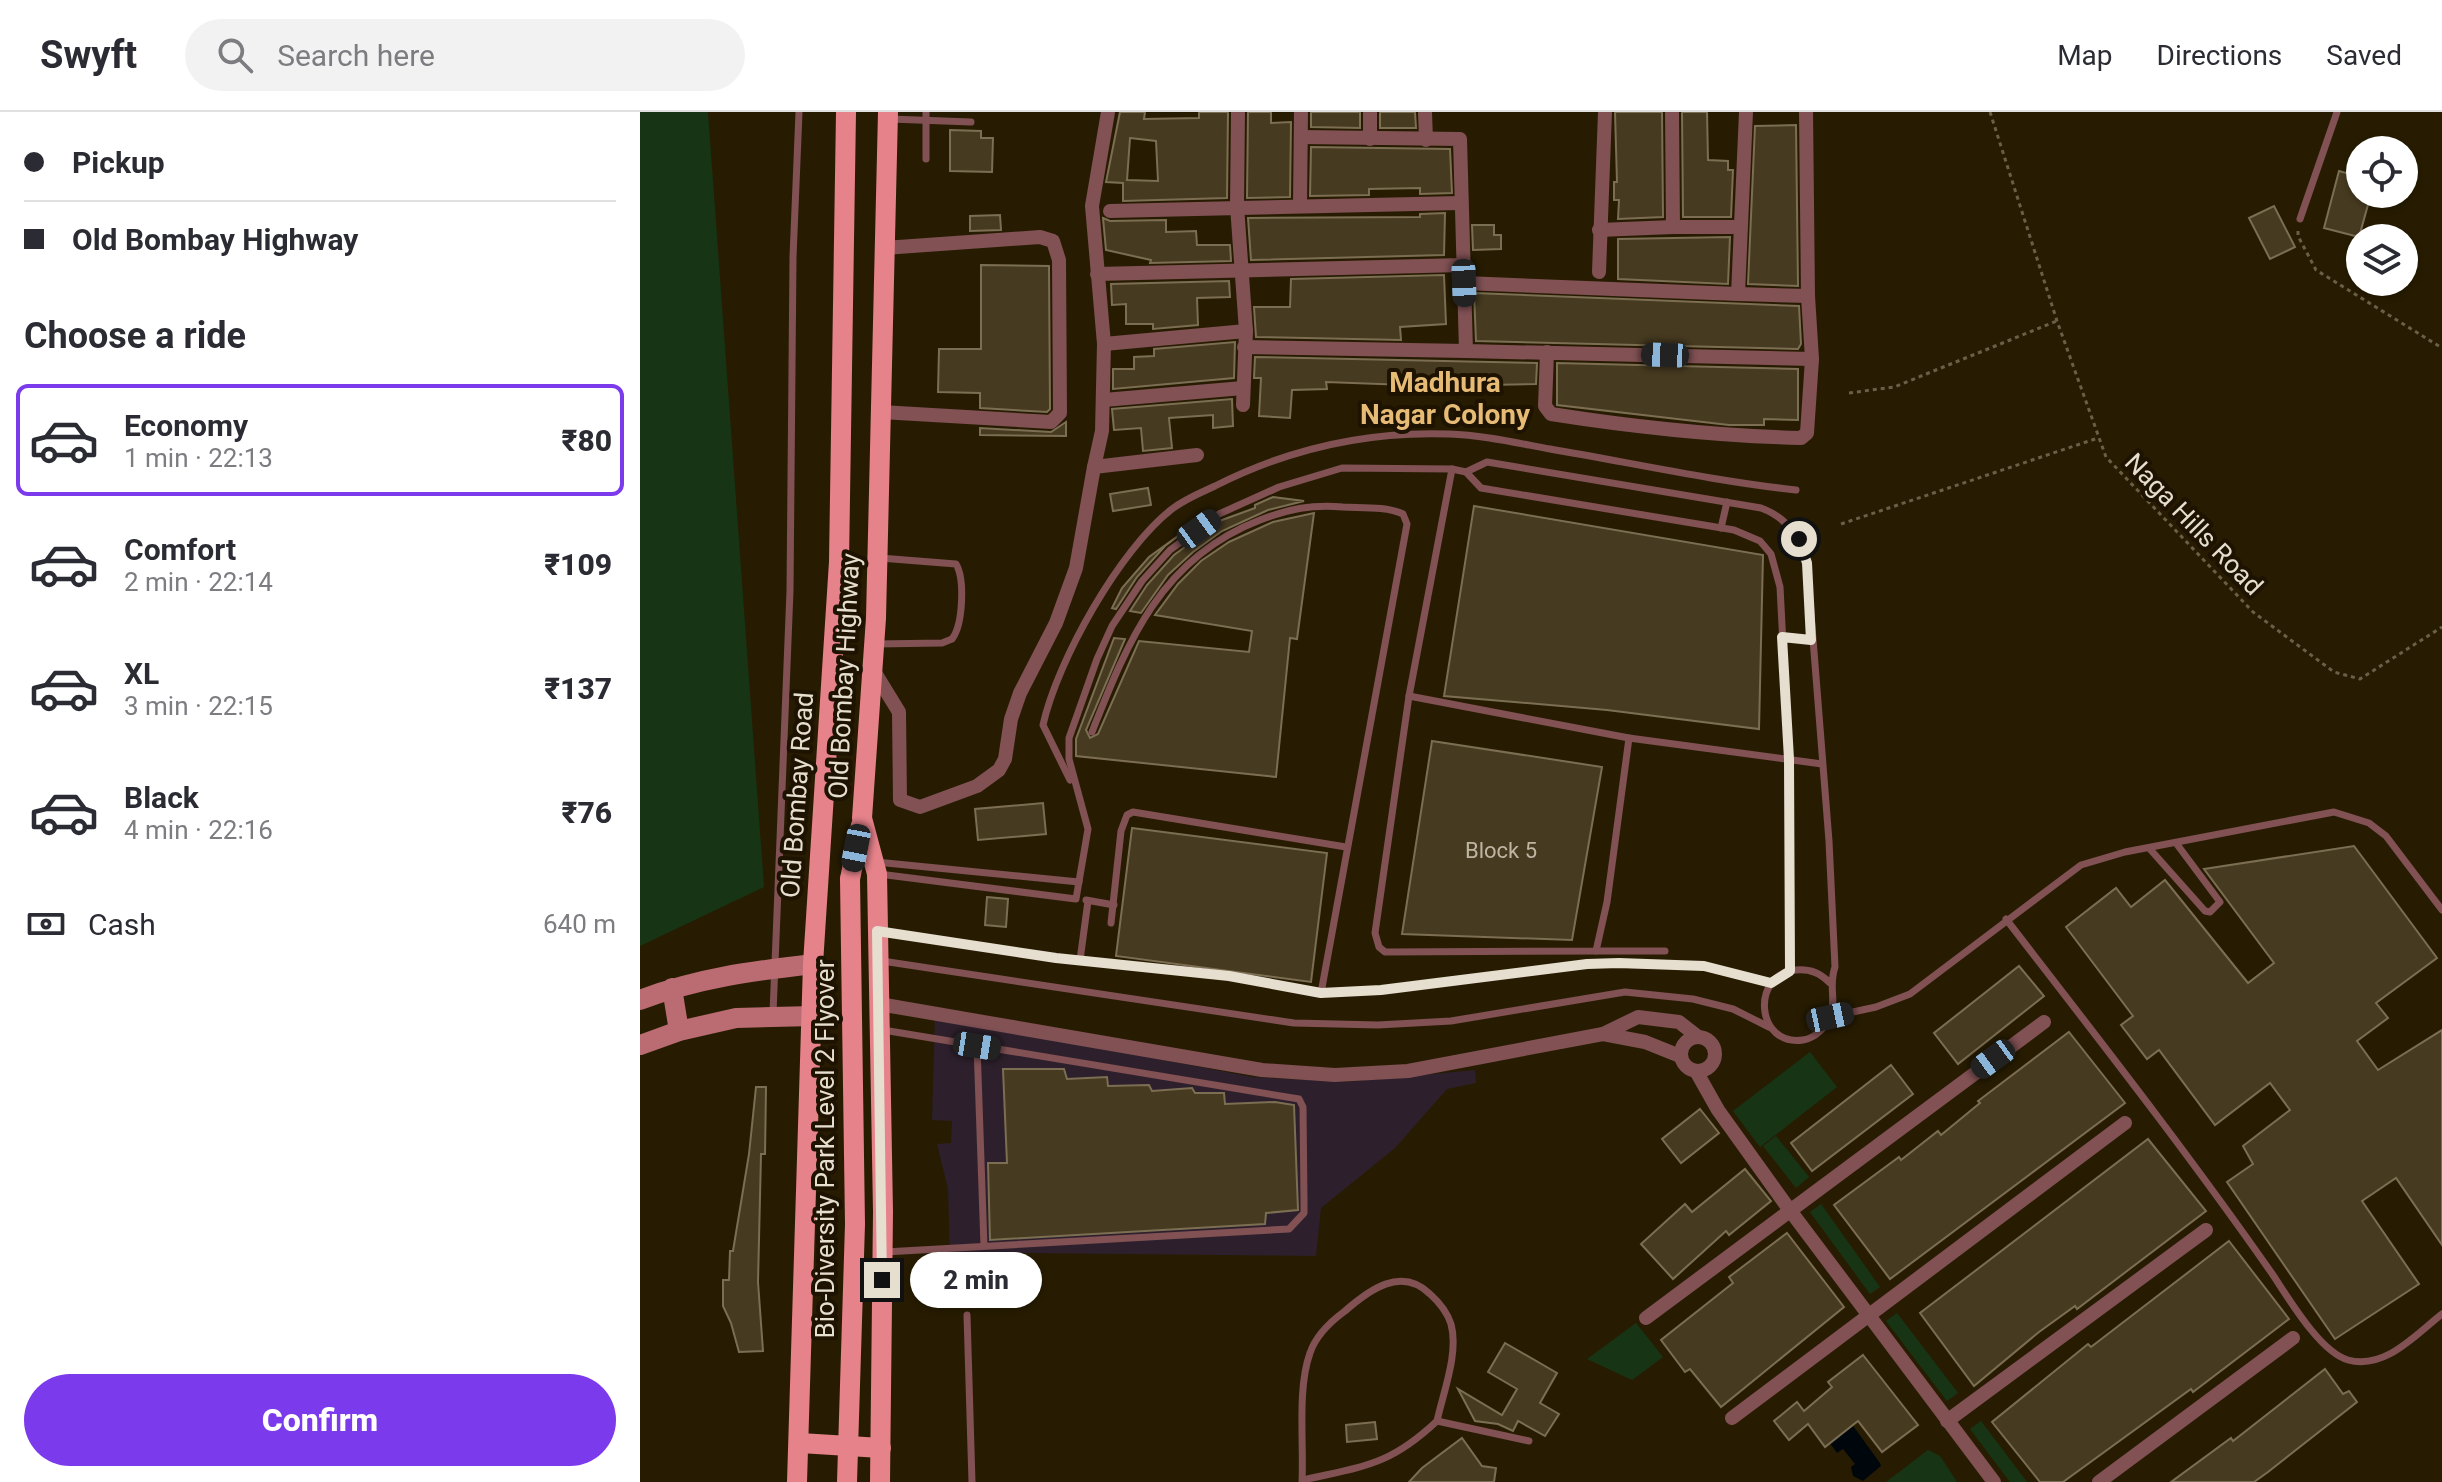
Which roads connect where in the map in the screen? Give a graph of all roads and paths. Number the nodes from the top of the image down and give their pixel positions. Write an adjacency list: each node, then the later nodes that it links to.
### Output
1 (799, 112): 89 (lane)
2 (846, 112): 88 (main road, Old Bombay Road)
3 (1108, 112): 33 (street)
4 (1238, 112): 23 (street)
5 (1301, 112): 17 (street)
6 (1370, 112): 18 (street)
7 (1425, 112): 19 (street)
8 (1605, 112): 28 (street)
9 (1672, 112): 26 (street)
10 (1746, 112): 27 (street)
11 (1806, 112): 36 (street)
12 (1990, 112): 37 (path, Naga Hills Road)
13 (2337, 112): 25 (lane)
14 (888, 116): 15 (lane); 29 (main road, Old Bombay Highway)
15 (926, 116): 16 (lane); 20 (lane)
16 (971, 122)
17 (1301, 137): 18 (street); 22 (street)
18 (1370, 139): 19 (street)
19 (1426, 140): 21 (street)
20 (926, 159)
21 (1460, 203): 22 (street); 30 (street)
22 (1300, 205): 23 (street)
23 (1237, 206): 24 (street); 31 (street)
24 (1110, 211)
25 (2300, 219): 41 (path)
26 (1673, 227): 27 (street); 28 (street)
27 (1740, 227): 35 (street)
28 (1599, 230): 32 (street)
29 (884, 248): 49 (main road, Old Bombay Highway); 49 (street)
30 (1463, 265): 31 (street); 34 (street)
31 (1241, 271): 33 (street); 38 (street)
32 (1599, 272)
33 (1097, 274): 39 (street)
34 (1464, 283): 35 (street); 42 (street)
35 (1738, 294): 36 (street)
36 (1808, 296): 44 (street)
37 (2057, 321): 46 (path); 50 (path, Naga Hills Road)
38 (1246, 331): 39 (street); 40 (street)
39 (1104, 344): 47 (street)
40 (1244, 347): 42 (street); 45 (street)
41 (2442, 348)
42 (1466, 351): 43 (street)
43 (1547, 352): 44 (street); 44 (street)
44 (1812, 359)
45 (1243, 388): 47 (street); 48 (street)
46 (1849, 393)
47 (1104, 400): 52 (street)
48 (1243, 405)
49 (881, 412): 59 (main road, Old Bombay Highway)
50 (2098, 438): 57 (path); 60 (path, Naga Hills Road)
51 (1197, 455): 52 (street)
52 (1094, 467): 64 (street)
53 (1452, 469): 54 (lane); 65 (lane); 70 (lane)
54 (1466, 472): 56 (lane); 58 (lane)
55 (1796, 490): 70 (lane)
56 (1727, 502): 58 (lane); 62 (lane)
57 (1841, 524)
58 (1721, 528): 61 (lane)
59 (877, 558): 63 (main road, Old Bombay Highway); 63 (lane)
60 (2442, 627)
61 (1782, 637): 62 (lane); 68 (lane)
62 (1811, 640): 69 (lane)
63 (874, 644): 64 (main road, Old Bombay Highway)
64 (872, 668): 71 (main road, Old Bombay Highway)
65 (1409, 696): 67 (lane); 84 (lane)
66 (1092, 732): 73 (lane)
67 (1629, 738): 68 (lane); 84 (lane)
68 (1789, 759): 69 (lane); 90 (lane)
69 (1822, 764): 92 (lane)
70 (1075, 789): 76 (lane)
71 (862, 818): 75 (main road, Old Bombay Highway); 128 (main road, Bio-Diversity Park Level 2 Flyover, bridge)
72 (2176, 843): 74 (lane); 74 (lane); 80 (lane)
73 (1346, 847): 79 (lane); 94 (lane)
74 (2149, 848): 81 (lane)
75 (875, 868): 76 (lane); 77 (lane); 83 (main road, Old Bombay Highway)
76 (1079, 882): 77 (lane)
77 (1076, 899): 78 (lane)
78 (1088, 901): 79 (lane); 86 (lane)
79 (1114, 905): 82 (lane)
80 (2442, 910)
81 (2006, 919): 99 (lane); 115 (lane)
82 (1111, 923)
83 (877, 931): 86 (lane); 87 (main road, Old Bombay Highway)
84 (1596, 951): 85 (lane)
85 (1665, 951)
86 (1080, 960): 94 (lane)
87 (878, 961): 96 (main road, Old Bombay Highway); 101 (lane)
88 (813, 964): 89 (street); 97 (main road, Old Bombay Road)
89 (774, 969): 93 (street); 98 (lane)
90 (1790, 971): 91 (lane); 92 (lane)
91 (1771, 983): 94 (lane); 101 (lane)
92 (1830, 983): 99 (lane)
93 (672, 988): 95 (street); 103 (street)
94 (1321, 993)
95 (640, 1000)
96 (879, 1004): 102 (main road, Old Bombay Highway); 104 (street)
97 (813, 1016): 98 (street); 124 (main road, Old Bombay Road)
98 (773, 1017): 103 (street)
99 (1830, 1017): 101 (lane)
100 (2044, 1022): 111 (street)
101 (1771, 1028)
102 (879, 1030): 107 (lane); 114 (main road, Old Bombay Highway)
103 (679, 1031): 106 (street)
104 (1603, 1034): 105 (street); 108 (street)
105 (1697, 1036): 108 (street); 109 (street)
106 (640, 1045)
107 (977, 1046): 113 (lane); 113 (lane)
108 (1680, 1056): 109 (street)
109 (1696, 1071): 111 (street)
110 (2125, 1123): 117 (street)
111 (1789, 1209): 117 (street); 118 (street)
112 (2206, 1230): 122 (street)
113 (984, 1246): 114 (lane)
114 (883, 1252): 125 (main road, Old Bombay Highway)
115 (2442, 1314)
116 (967, 1315): 130 (lane)
117 (1869, 1316): 120 (street); 122 (street)
118 (1646, 1318)
119 (2293, 1338): 132 (street)
120 (1732, 1418)
121 (1437, 1421): 123 (lane); 126 (lane); 126 (lane)
122 (1947, 1421): 131 (street)
123 (1529, 1441)
124 (800, 1443): 125 (main road); 127 (main road, Old Bombay Road)
125 (881, 1448): 129 (main road, Old Bombay Highway)
126 (1302, 1481)
127 (797, 1482)
128 (847, 1482)
129 (880, 1482)
130 (972, 1482)
131 (1994, 1482)
132 (2099, 1482)

